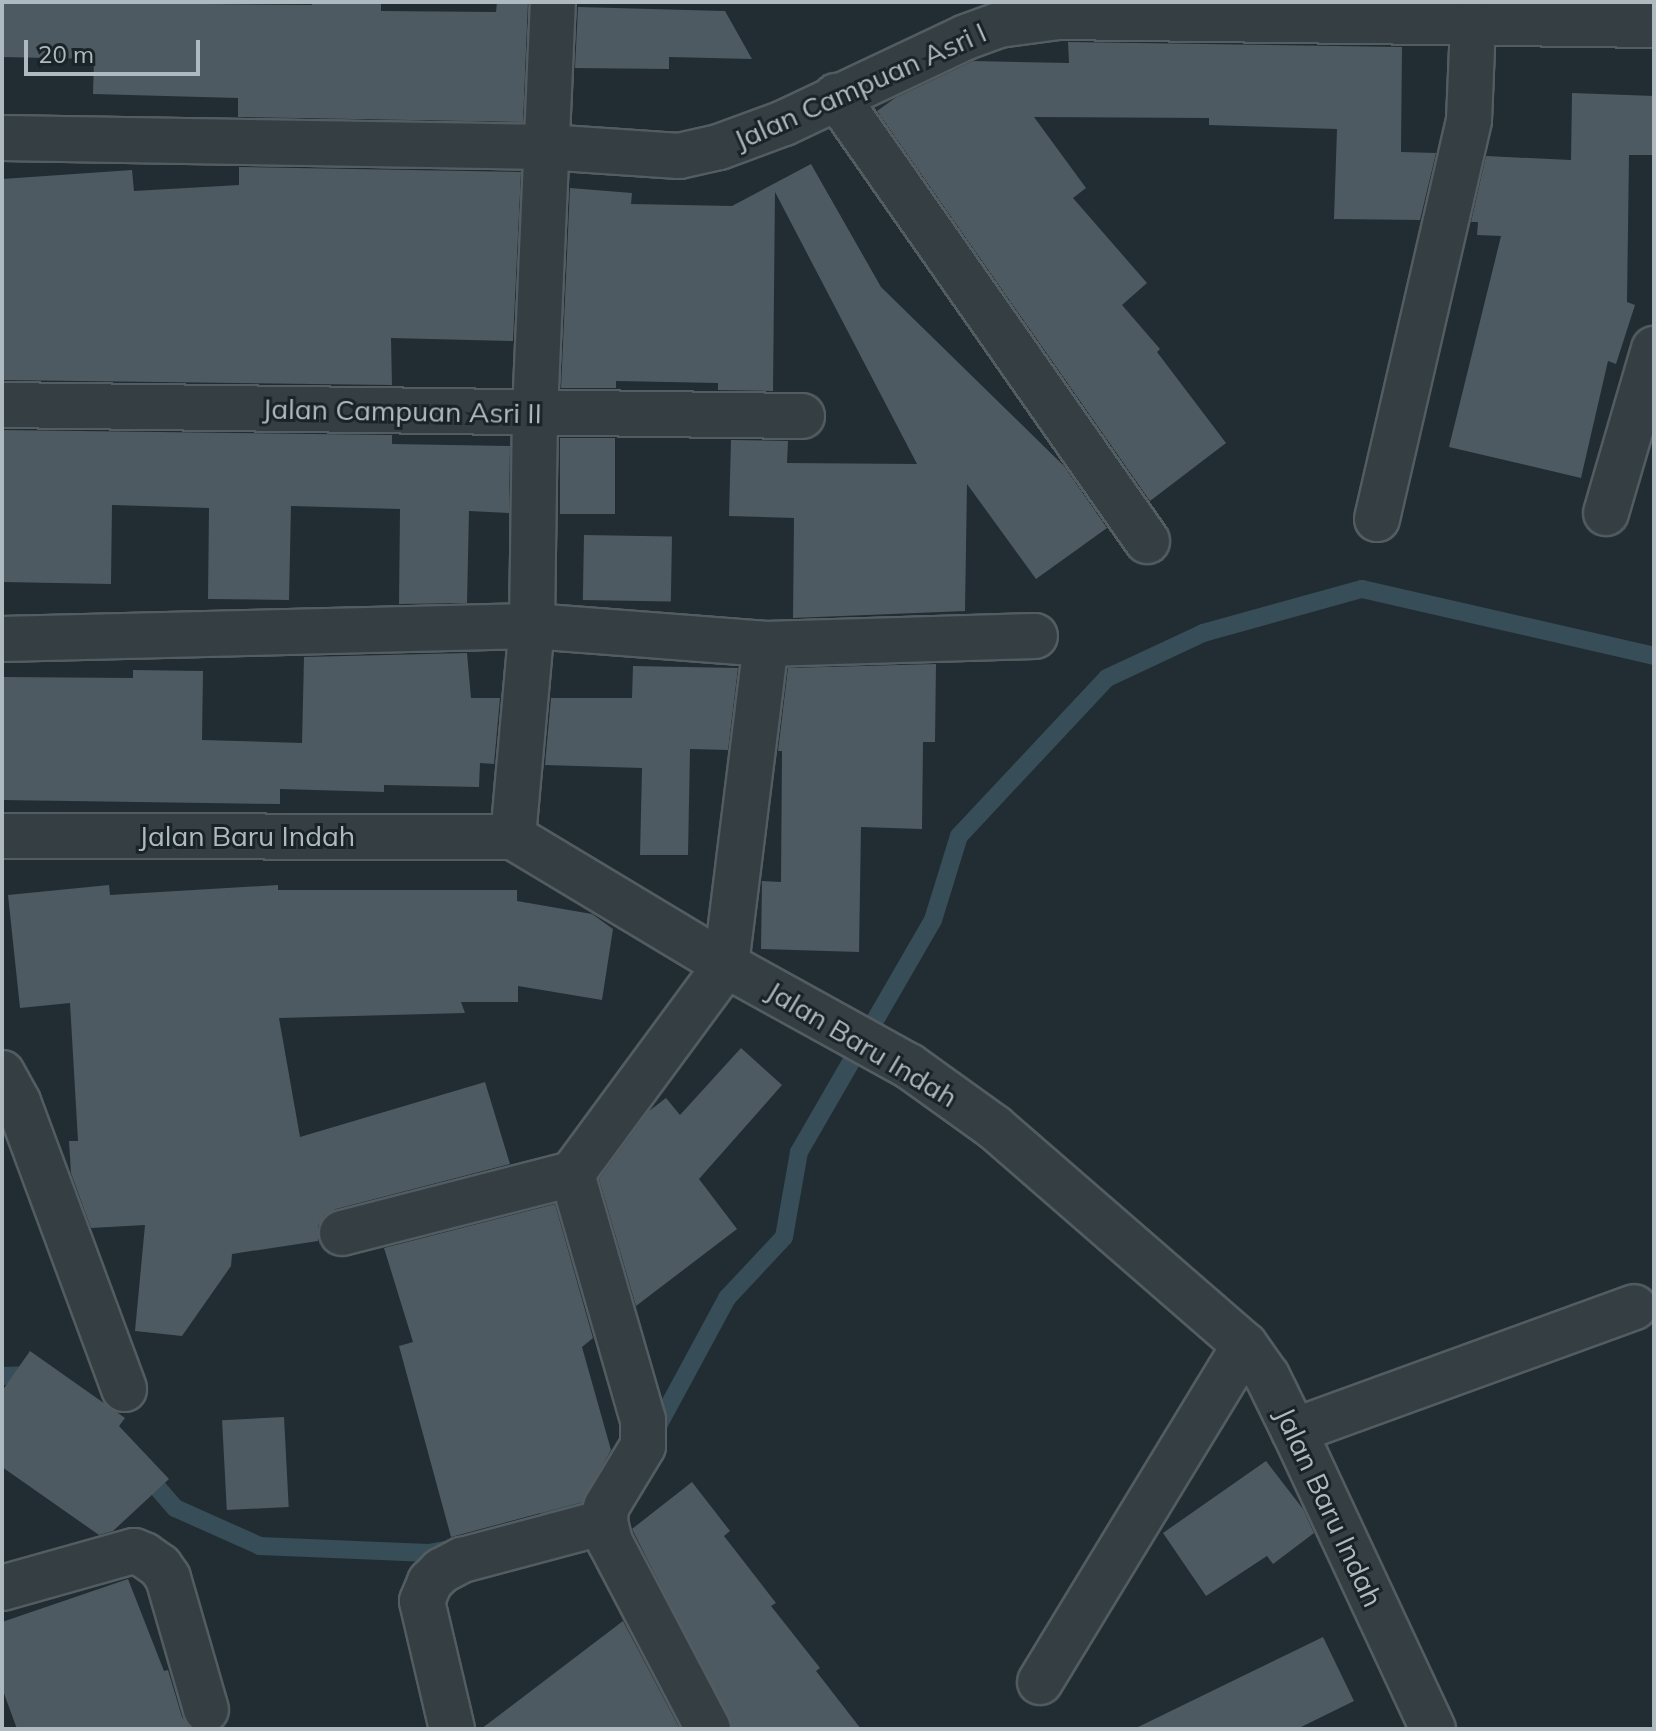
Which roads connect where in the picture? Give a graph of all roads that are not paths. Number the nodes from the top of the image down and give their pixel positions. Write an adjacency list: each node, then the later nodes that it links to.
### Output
1 (553, 2): 6 (street)
2 (1473, 25): 3 (street, Jalan Campuan Asri I); 4 (street, Jalan Campuan Asri I); 12 (street)
3 (1654, 25)
4 (836, 96): 6 (street, Jalan Campuan Asri I); 13 (street)
5 (2, 138): 6 (street, Jalan Campuan Asri I)
6 (546, 147): 9 (street)
7 (1654, 349): 11 (street)
8 (2, 405): 9 (street, Jalan Campuan Asri II)
9 (535, 412): 10 (street, Jalan Campuan Asri II); 14 (street)
10 (802, 416)
11 (1606, 513)
12 (1377, 519)
13 (1147, 541)
14 (532, 626): 16 (street); 17 (street); 19 (street)
15 (1035, 636): 17 (street)
16 (2, 639)
17 (766, 644): 20 (street)
18 (2, 836): 19 (street, Jalan Baru Indah)
19 (513, 837): 20 (street, Jalan Baru Indah)
20 (726, 965): 22 (street); 25 (street, Jalan Baru Indah)
21 (2, 1073): 26 (street)
22 (572, 1174): 23 (street); 28 (street)
23 (342, 1233)
24 (1634, 1307): 27 (street)
25 (1245, 1345): 27 (street, Jalan Baru Indah); 30 (street)
26 (124, 1389)
27 (1294, 1431): 34 (street, Jalan Baru Indah)
28 (605, 1522): 32 (street); 33 (street)
29 (2, 1588): 31 (street)
30 (1040, 1682)
31 (206, 1710)
32 (452, 1729)
33 (708, 1729)
34 (1433, 1729)

